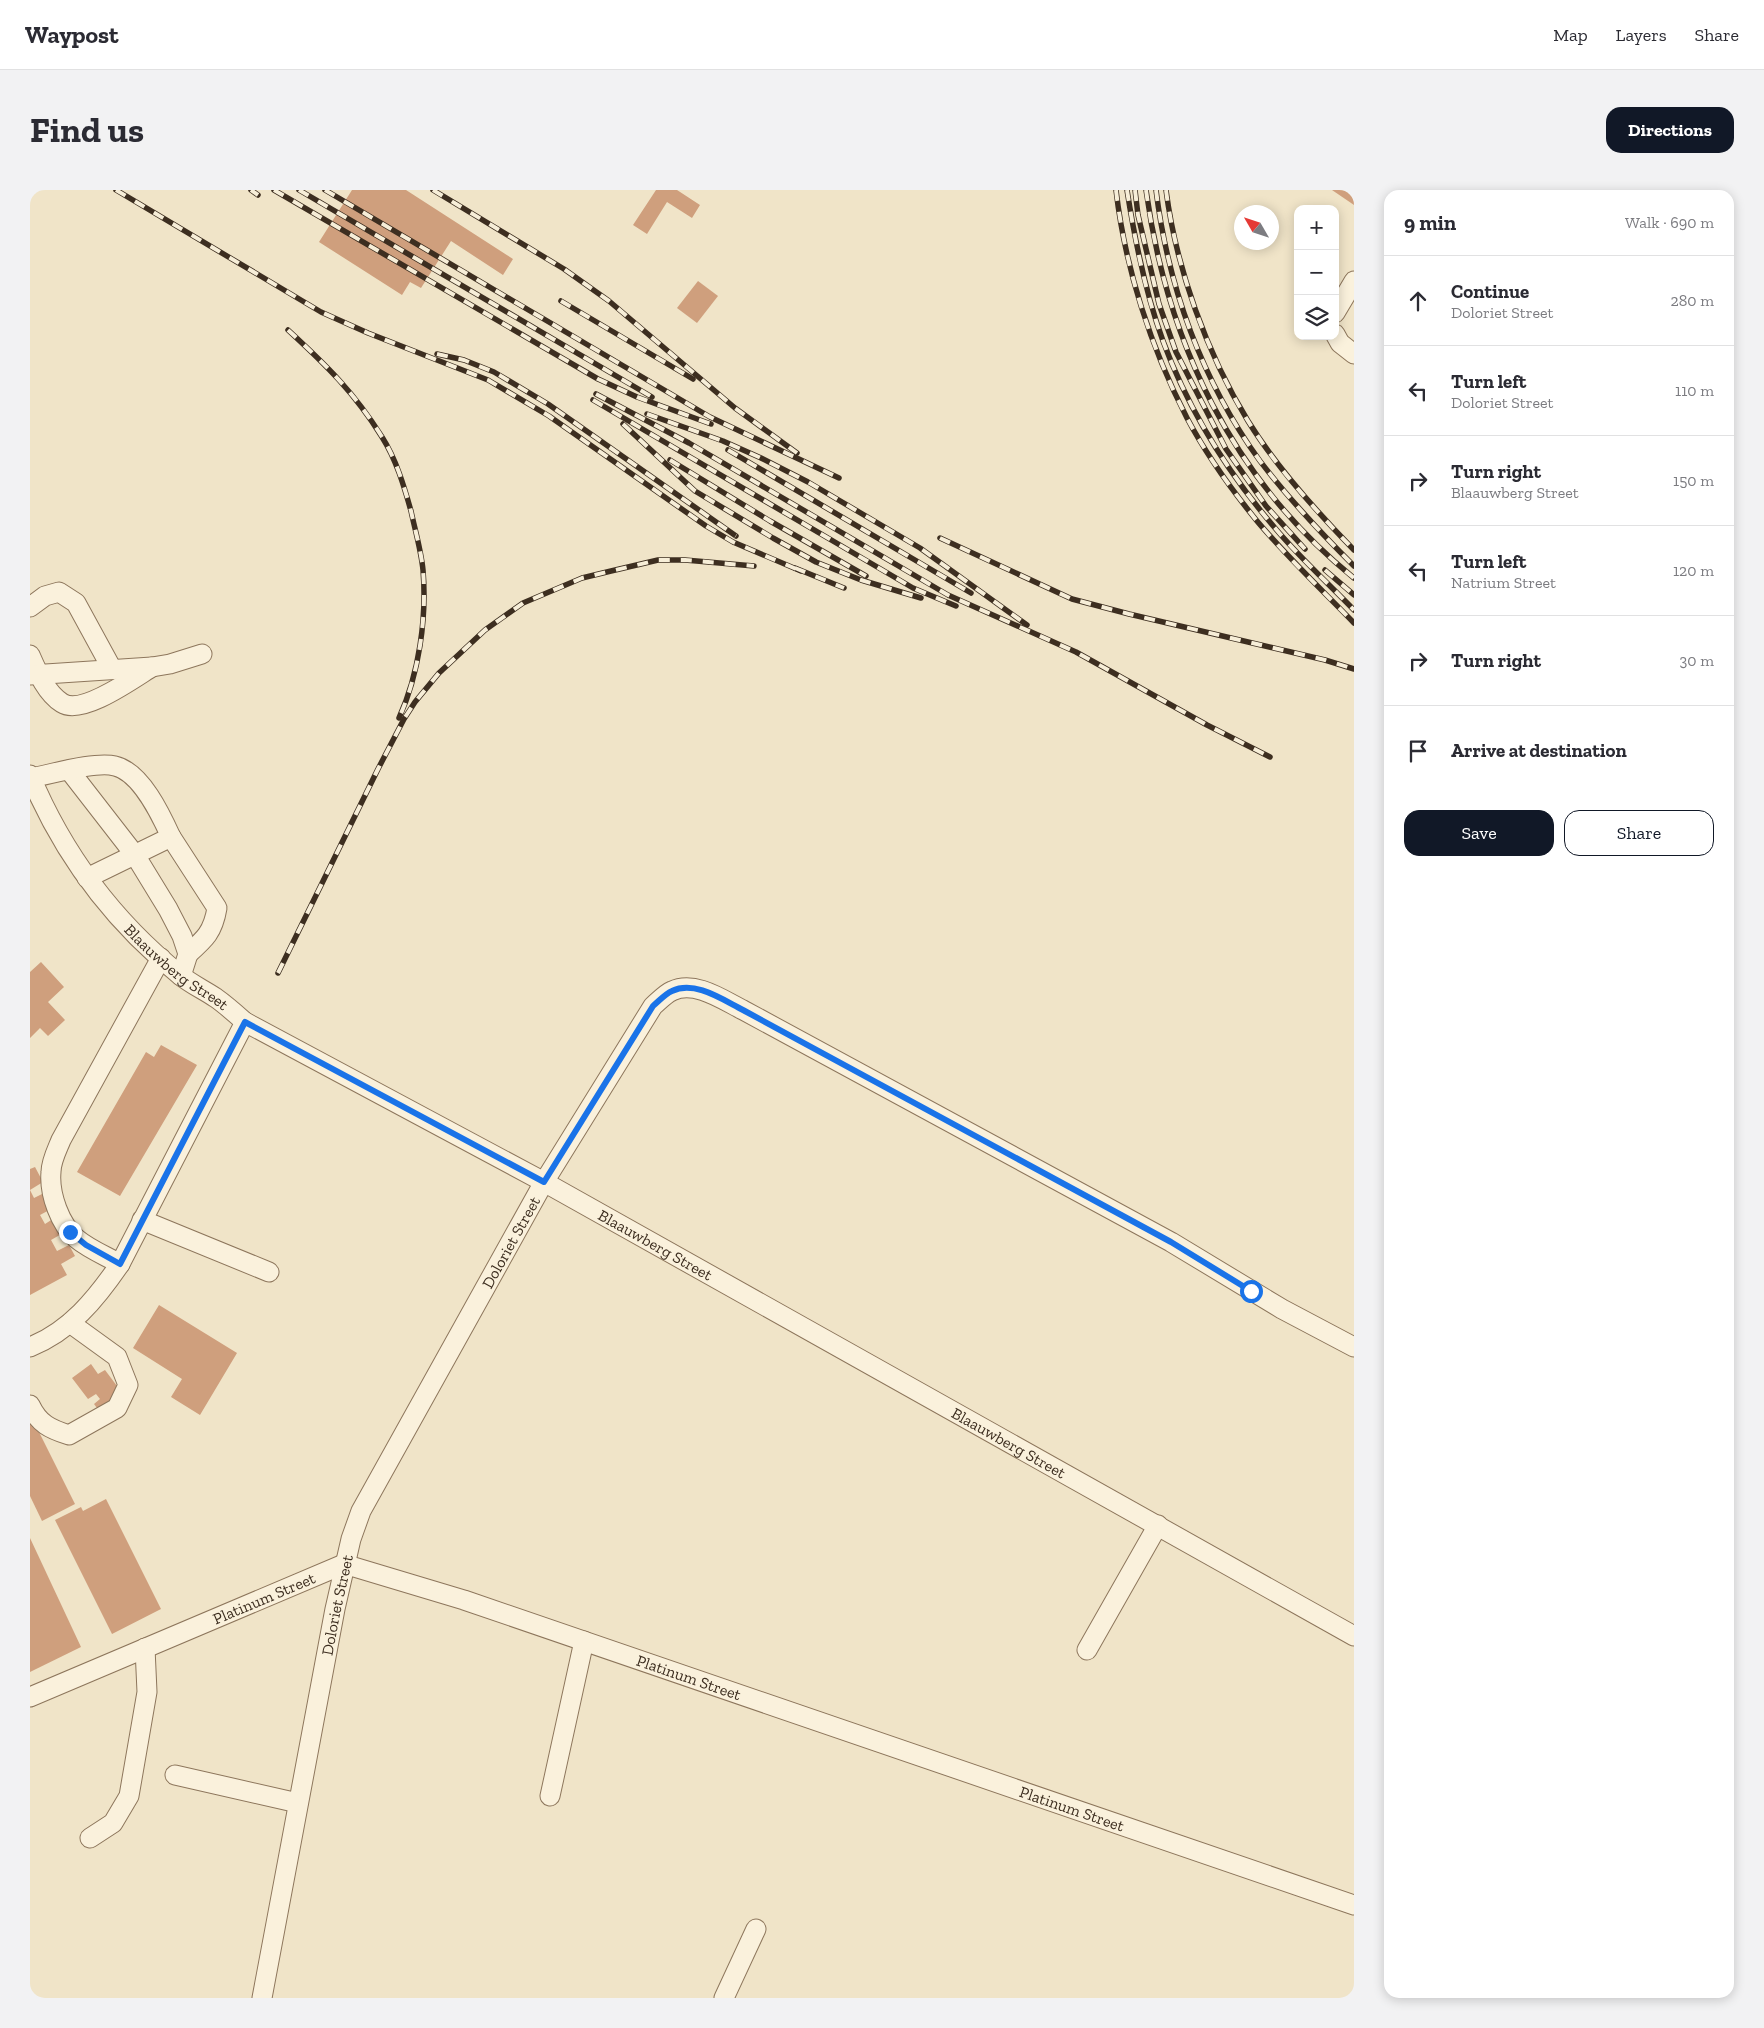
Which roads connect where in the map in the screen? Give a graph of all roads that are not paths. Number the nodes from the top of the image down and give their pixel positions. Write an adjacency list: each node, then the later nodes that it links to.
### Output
1 (1354, 281): 2 (street)
2 (1339, 306)
3 (1339, 340): 4 (street)
4 (1354, 354)
5 (30, 606): 9 (street)
6 (202, 654): 8 (street)
7 (30, 655): 10 (street)
8 (152, 667): 9 (street); 10 (street)
9 (112, 669): 10 (street)
10 (34, 674)
11 (69, 770): 12 (street); 13 (street); 14 (street)
12 (31, 776): 15 (street, Blaauwberg Street)
13 (171, 837): 14 (street); 16 (street)
14 (136, 854): 15 (street); 16 (street)
15 (87, 878): 17 (street, Blaauwberg Street)
16 (188, 954): 18 (street)
17 (161, 958): 18 (street, Blaauwberg Street); 22 (street)
18 (182, 976): 19 (street, Blaauwberg Street)
19 (245, 1022): 20 (street, Blaauwberg Street); 21 (street)
20 (544, 1182): 26 (street, Doloriet Street); 28 (street, Blaauwberg Street); 29 (street, Doloriet Street)
21 (142, 1220): 22 (street); 23 (street)
22 (120, 1264): 24 (street)
23 (269, 1272)
24 (70, 1324): 25 (street); 27 (street)
25 (30, 1347)
26 (1354, 1347)
27 (30, 1405)
28 (1158, 1525): 30 (street, Blaauwberg Street); 33 (street)
29 (344, 1564): 31 (street, Platinum Street); 32 (street, Platinum Street); 37 (street, Doloriet Street)
30 (1354, 1636)
31 (584, 1641): 36 (street); 39 (street, Platinum Street)
32 (145, 1648): 34 (street, Platinum Street); 38 (street)
33 (1087, 1650)
34 (30, 1698)
35 (175, 1775): 37 (street)
36 (550, 1796)
37 (298, 1803): 41 (street, Doloriet Street)
38 (90, 1838)
39 (1354, 1905)
40 (756, 1929): 42 (street)
41 (262, 1998)
42 (724, 1998)

